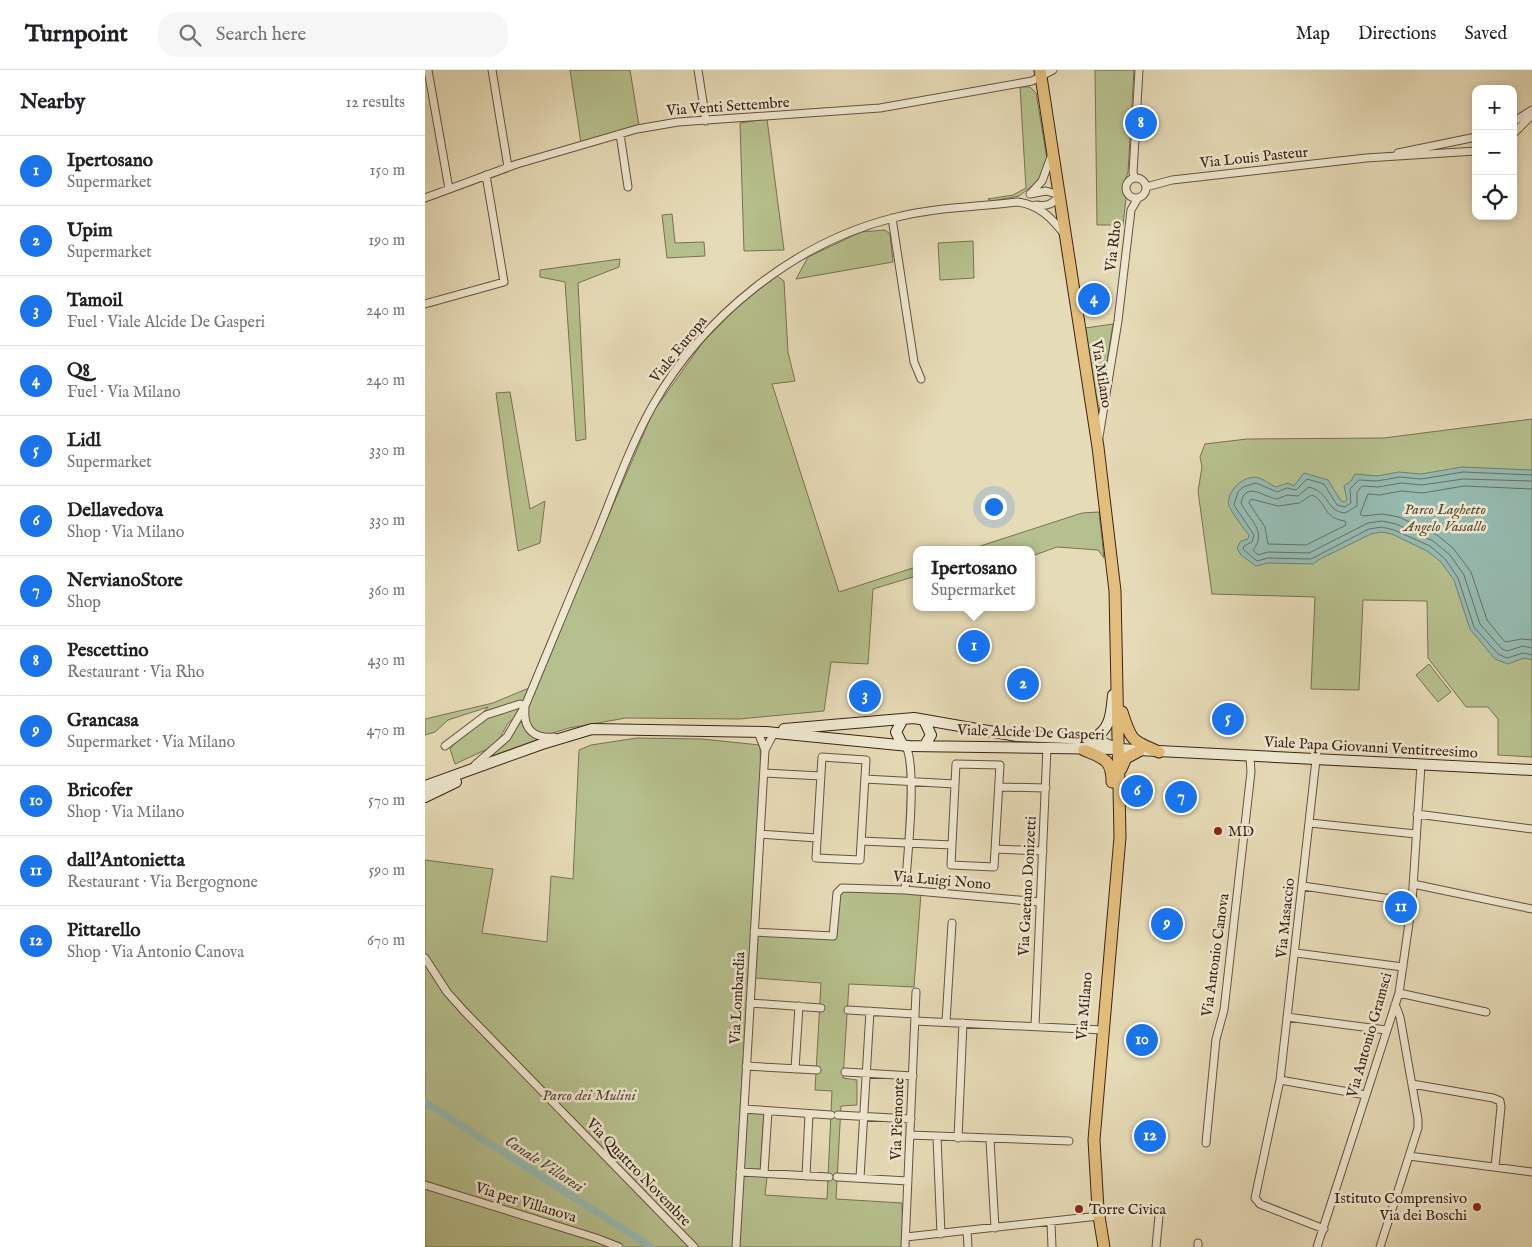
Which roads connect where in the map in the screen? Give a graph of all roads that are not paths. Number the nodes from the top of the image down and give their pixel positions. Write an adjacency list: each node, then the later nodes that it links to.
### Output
1 (428, 70): 22 (street)
2 (491, 70): 17 (street)
3 (698, 70): 10 (street)
4 (1053, 70): 6 (street, Via Venti Settembre)
5 (1139, 70): 19 (street)
6 (1041, 73): 10 (street, Via Venti Settembre); 15 (main road, Via Milano)
7 (1532, 110): 9 (street)
8 (1532, 115): 11 (street)
9 (1517, 119)
10 (706, 120): 12 (street, Via Venti Settembre)
11 (1517, 130)
12 (620, 134): 17 (street, Via Venti Settembre); 20 (street)
13 (1472, 138): 16 (street, Via Louis Pasteur)
14 (1472, 151): 16 (street, Via Louis Pasteur)
15 (1053, 152): 23 (street, Viale Europa); 24 (main road, Via Milano)
16 (1366, 158): 21 (street, Via Louis Pasteur)
17 (507, 168): 18 (street, Via Venti Settembre)
18 (486, 175): 22 (street, Via Venti Settembre); 31 (street)
19 (1135, 178): 21 (street); 26 (street)
20 (628, 187)
21 (1146, 187): 26 (street, Via Rho)
22 (449, 189): 25 (street, Via Venti Settembre)
23 (1030, 194): 24 (street); 27 (street, Viale Europa)
24 (1060, 195): 28 (street); 30 (main road, Via Milano)
25 (425, 198)
26 (1138, 198): 33 (street, Via Rho)
27 (1019, 202): 28 (street, Viale Europa); 29 (street, Viale Europa)
28 (1031, 204): 30 (street, Viale Europa)
29 (892, 218): 32 (street); 36 (street, Viale Europa)
30 (1066, 236): 33 (main road, Via Milano)
31 (425, 304)
32 (921, 379)
33 (1098, 447): 34 (main road, Via Milano)
34 (1117, 624): 35 (main road, Via Milano); 42 (street, Via Milano)
35 (1118, 699): 47 (main road, Via Milano); 51 (main road)
36 (525, 706): 41 (street); 45 (street); 57 (street, Viale Europa)
37 (903, 719): 38 (street, Viale Alcide De Gasperi); 40 (street, Viale Alcide De Gasperi); 43 (street)
38 (924, 720): 42 (street, Viale Alcide De Gasperi); 44 (street)
39 (614, 729): 40 (street, Viale Alcide De Gasperi); 41 (street, Viale Alcide De Gasperi); 67 (street, Viale Alcide De Gasperi)
40 (763, 733): 43 (street, Viale Alcide De Gasperi); 48 (street, Via Lombardia); 48 (street, Via Lombardia)
41 (570, 735): 57 (street, Viale Alcide De Gasperi)
42 (1093, 739): 47 (street, Viale Alcide De Gasperi)
43 (904, 744): 44 (street, Viale Alcide De Gasperi); 53 (street)
44 (922, 745): 46 (street, Viale Alcide De Gasperi); 53 (street)
45 (445, 746)
46 (1047, 747): 49 (street, Viale Alcide De Gasperi); 66 (street, Via Gaetano Donizetti)
47 (1119, 749): 49 (street, Viale Alcide De Gasperi); 50 (street, Viale Papa Giovanni Ventitreesimo); 60 (main road, Via Milano)
48 (765, 750): 58 (street, Via Lombardia)
49 (1084, 750): 74 (main road)
50 (1139, 751): 51 (street, Viale Papa Giovanni Ventitreesimo); 60 (main road)
51 (1159, 752): 52 (street, Viale Papa Giovanni Ventitreesimo)
52 (1253, 757): 54 (street, Viale Papa Giovanni Ventitreesimo); 129 (street, Via Antonio Canova)
53 (911, 758): 62 (street)
54 (1316, 760): 55 (street, Viale Papa Giovanni Ventitreesimo); 70 (street, Via Masaccio)
55 (1421, 765): 56 (street, Viale Papa Giovanni Ventitreesimo); 69 (street, Via Antonio Gramsci)
56 (1532, 770)
57 (463, 773): 64 (street, Viale Alcide De Gasperi)
58 (763, 773): 59 (street); 72 (street, Via Lombardia)
59 (821, 776): 61 (street); 75 (street)
60 (1119, 776): 68 (main road, Via Milano)
61 (865, 779): 62 (street); 76 (street)
62 (911, 781): 63 (street); 77 (street)
63 (955, 784): 65 (street); 78 (street)
64 (425, 786)
65 (999, 787): 66 (street); 79 (street)
66 (1046, 788): 80 (street, Via Gaetano Donizetti)
67 (425, 797)
68 (1119, 804): 74 (main road, Via Milano); 107 (main road, Via Milano)
69 (1417, 814): 71 (street); 73 (street, Via Antonio Gramsci)
70 (1310, 823): 73 (street); 82 (street, Via Masaccio)
71 (1532, 829)
72 (760, 834): 75 (street); 88 (street, Via Lombardia)
73 (1416, 834): 81 (street, Via Antonio Gramsci)
74 (1114, 836): 107 (main road, Via Milano)
75 (817, 838): 76 (street)
76 (861, 841): 77 (street)
77 (908, 843): 78 (street); 83 (street)
78 (952, 845): 79 (street)
79 (995, 849): 80 (street)
80 (1043, 851): 84 (street, Via Gaetano Donizetti)
81 (1413, 884): 85 (street, Via Antonio Gramsci); 86 (street)
82 (1303, 886): 85 (street); 89 (street, Via Masaccio)
83 (905, 890): 84 (street, Via Luigi Nono); 88 (street, Via Luigi Nono)
84 (1040, 902): 106 (street, Via Gaetano Donizetti)
85 (1412, 902): 91 (street, Via Antonio Gramsci)
86 (1532, 909)
87 (952, 923): 104 (street)
88 (754, 932): 94 (street, Via Lombardia)
89 (1296, 954): 91 (street); 102 (street, Via Masaccio)
90 (425, 958): 150 (street, Via Quattro Novembre)
91 (1403, 967): 93 (street, Via Antonio Gramsci)
92 (916, 992): 101 (street, Via Piemonte)
93 (1399, 993): 95 (street, Via Antonio Gramsci); 100 (street)
94 (750, 1003): 96 (street); 110 (street, Via Lombardia)
95 (1395, 1004): 103 (street, Via Antonio Gramsci); 109 (street)
96 (799, 1006): 97 (street); 111 (street)
97 (821, 1008)
98 (848, 1010): 99 (street)
99 (870, 1011): 101 (street); 114 (street)
100 (1486, 1012)
101 (915, 1017): 104 (street); 115 (street, Via Piemonte)
102 (1287, 1017): 108 (street); 116 (street, Via Masaccio)
103 (1389, 1019): 108 (street, Via Antonio Gramsci); 109 (street)
104 (946, 1022): 105 (street)
105 (963, 1023): 106 (street); 126 (street)
106 (1035, 1026): 107 (street)
107 (1100, 1030): 141 (main road, Via Milano)
108 (1386, 1030): 118 (street, Via Antonio Gramsci)
109 (1401, 1030): 117 (street)
110 (746, 1066): 111 (street); 119 (street, Via Lombardia)
111 (795, 1068): 112 (street)
112 (817, 1070)
113 (845, 1072): 114 (street)
114 (866, 1073): 115 (street); 122 (street)
115 (913, 1076): 123 (street, Via Piemonte)
116 (1280, 1080): 118 (street); 145 (street, Via Masaccio)
117 (1412, 1084): 130 (street); 131 (street)
118 (1366, 1096): 145 (street, Via Antonio Gramsci)
119 (744, 1109): 120 (street); 132 (street, Via Lombardia)
120 (768, 1111): 121 (street); 134 (street)
121 (809, 1114): 122 (street); 135 (street)
122 (863, 1116): 123 (street); 138 (street)
123 (911, 1119): 124 (street, Via Piemonte)
124 (910, 1136): 125 (street); 139 (street, Via Piemonte)
125 (937, 1137): 126 (street); 147 (street)
126 (958, 1138): 127 (street)
127 (989, 1140): 128 (street); 144 (street)
128 (1069, 1141)
129 (1206, 1143)
130 (1409, 1156): 131 (street); 158 (street)
131 (1495, 1167): 133 (street)
132 (740, 1172): 134 (street); 151 (street, Via Lombardia)
133 (1532, 1172)
134 (764, 1173): 135 (street)
135 (806, 1176): 136 (street)
136 (829, 1177)
137 (837, 1177): 138 (street)
138 (860, 1178): 139 (street)
139 (909, 1181): 148 (street, Via Piemonte)
140 (425, 1185): 149 (street, Via per Villanova)
141 (1099, 1213): 143 (street); 155 (main road, Via Milano)
142 (1159, 1216): 156 (street)
143 (1051, 1222): 144 (street); 154 (street)
144 (995, 1228): 146 (street)
145 (1324, 1229): 157 (street, Via Antonio Gramsci)
146 (967, 1231): 147 (street); 153 (street)
147 (941, 1234): 148 (street)
148 (906, 1237): 152 (street, Via Piemonte)
149 (619, 1247)
150 (694, 1247)
151 (736, 1247)
152 (905, 1247)
153 (968, 1247)
154 (1052, 1247)
155 (1104, 1247)
156 (1156, 1247)
157 (1317, 1247)
158 (1380, 1247)

